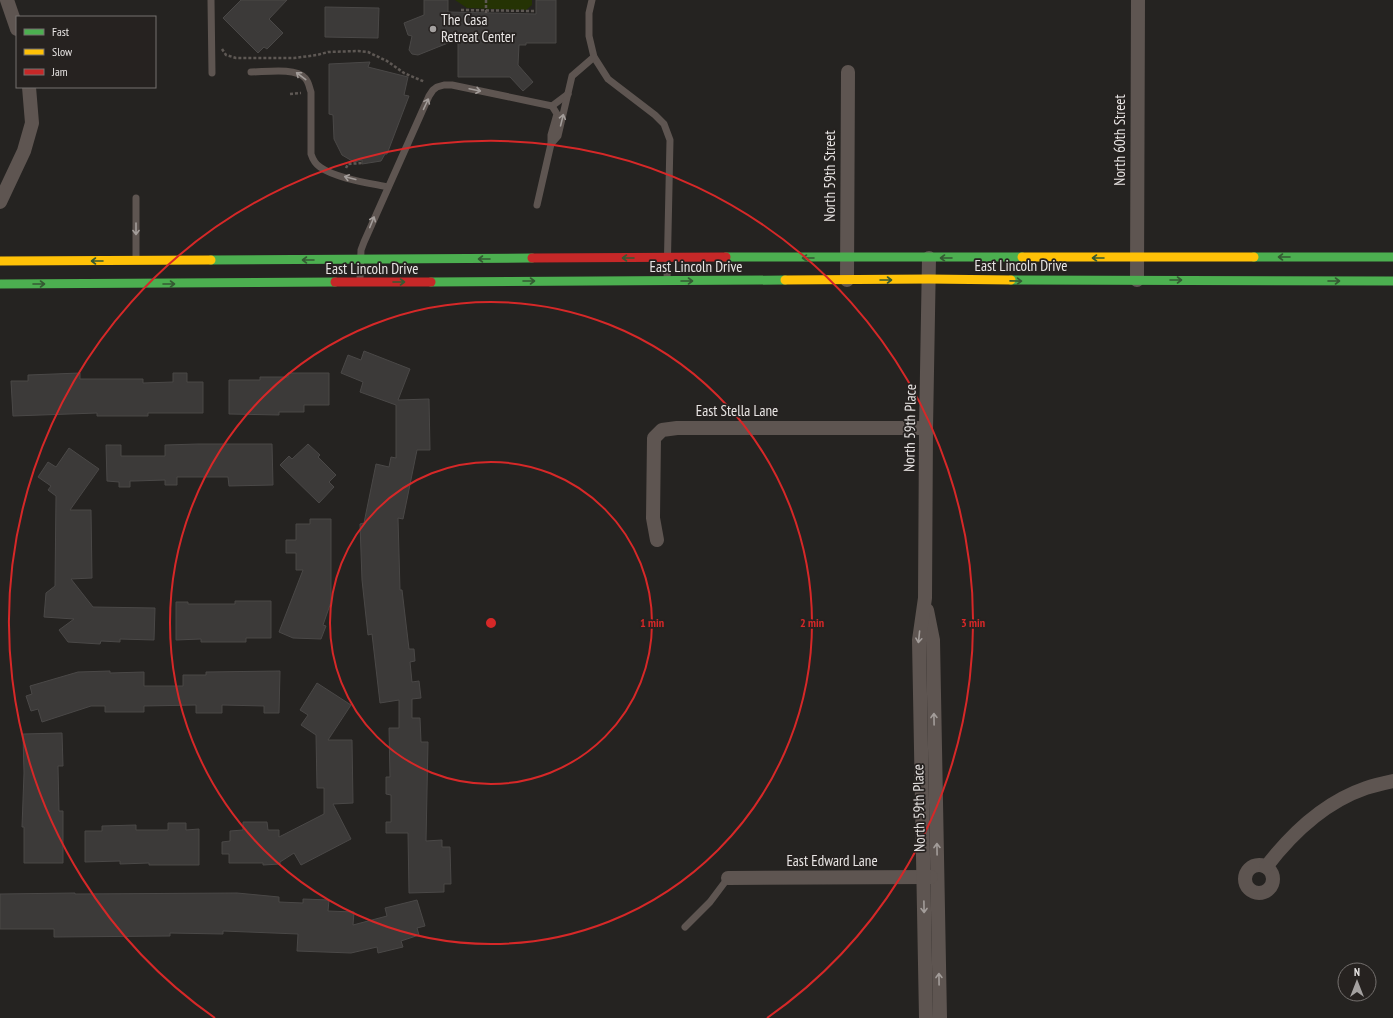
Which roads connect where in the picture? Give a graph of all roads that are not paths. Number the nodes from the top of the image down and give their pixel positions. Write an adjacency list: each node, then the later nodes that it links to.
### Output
1 (7, 0): 5 (street)
2 (211, 0): 9 (lane)
3 (592, 0): 6 (lane)
4 (1138, 0): 18 (street, North 60th Street)
5 (16, 26)
6 (594, 57): 11 (lane); 20 (lane)
7 (251, 72): 14 (lane, one-way to 7)
8 (848, 72): 21 (street, North 59th Street)
9 (212, 73)
10 (29, 88): 16 (street)
11 (568, 94): 12 (lane); 13 (lane, one-way to 11)
12 (552, 106): 13 (lane); 14 (lane, one-way to 12)
13 (551, 144): 17 (lane)
14 (388, 187): 23 (lane, one-way to 14)
15 (136, 198): 25 (lane, one-way to 25)
16 (0, 202)
17 (537, 205)
18 (1137, 257): 22 (main road, East Lincoln Drive, one-way to 22); 26 (main road, East Lincoln Drive, one-way to 18); 29 (street, North 60th Street)
19 (1393, 257): 26 (main road, East Lincoln Drive)
20 (667, 258): 21 (main road, East Lincoln Drive, one-way to 20); 23 (main road, East Lincoln Drive, one-way to 23); 30 (lane)
21 (847, 258): 22 (main road, East Lincoln Drive); 27 (street, North 59th Street)
22 (929, 258): 28 (street, North 59th Place)
23 (361, 259): 25 (main road, East Lincoln Drive, one-way to 25); 32 (lane)
24 (0, 261): 25 (main road, East Lincoln Drive, one-way to 24)
25 (136, 261)
26 (1314, 269): 29 (main road, East Lincoln Drive, one-way to 26); 31 (main road, East Lincoln Drive, one-way to 31)
27 (847, 280): 28 (main road, East Lincoln Drive, one-way to 28); 30 (main road, East Lincoln Drive, one-way to 27)
28 (929, 280): 29 (main road, East Lincoln Drive, one-way to 29); 34 (street, North 59th Place)
29 (1137, 280)
30 (667, 281): 32 (main road, East Lincoln Drive, one-way to 30)
31 (1393, 281)
32 (360, 283): 33 (main road, East Lincoln Drive, one-way to 32)
33 (0, 284)
34 (926, 428): 35 (street, East Stella Lane); 38 (street, North 59th Place)
35 (657, 540)
36 (1393, 781): 37 (street)
37 (1266, 867)
38 (930, 877): 39 (street, East Edward Lane); 41 (street, North 59th Place, one-way to 41); 42 (street, North 59th Place, one-way to 38)
39 (728, 878): 40 (lane)
40 (685, 927)
41 (926, 1018)
42 (940, 1018)

